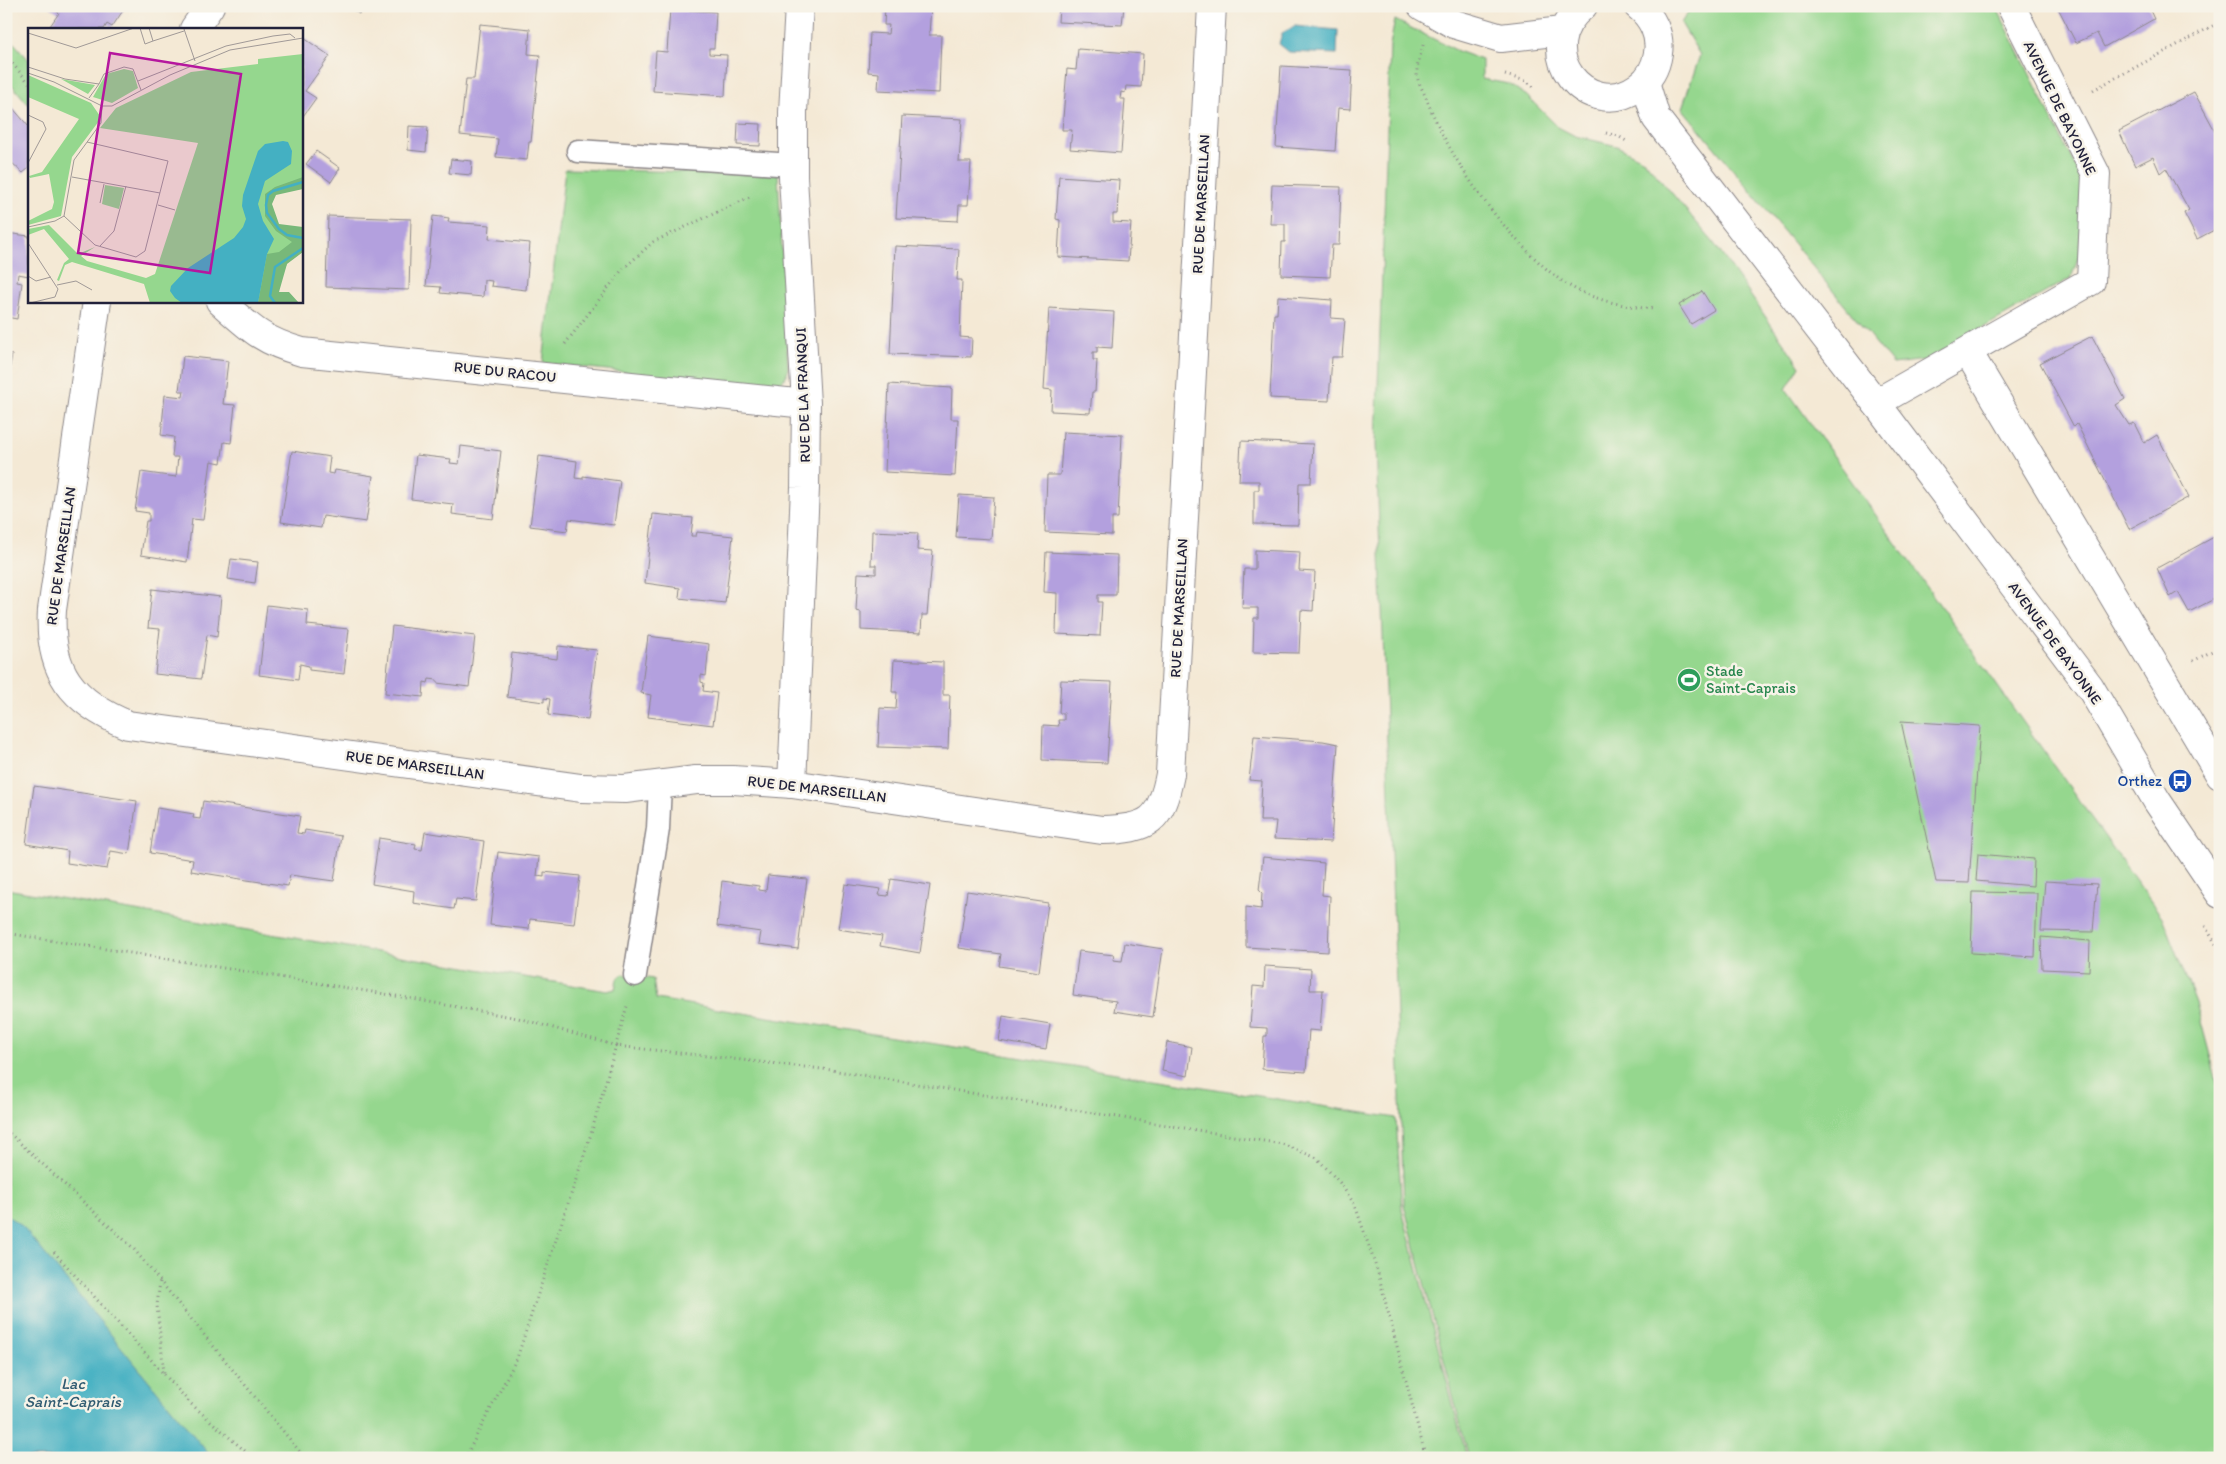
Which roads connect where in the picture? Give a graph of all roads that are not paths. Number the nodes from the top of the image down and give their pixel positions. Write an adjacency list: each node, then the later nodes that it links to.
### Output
1 (210, 6): 8 (street)
2 (798, 6): 12 (street, RUE DE LA FRANQUI)
3 (1212, 6): 20 (street, RUE DE MARSEILLAN)
4 (1583, 6): 9 (street)
5 (2011, 6): 15 (street, AVENUE DE BAYONNE)
6 (1639, 7): 10 (street)
7 (1426, 8): 9 (street)
8 (195, 28)
9 (1562, 31): 10 (street)
10 (1645, 82): 16 (street, AVENUE DE BAYONNE)
11 (578, 151): 12 (lane)
12 (793, 171): 17 (street, RUE DE LA FRANQUI)
13 (97, 302): 19 (street, RUE DE MARSEILLAN)
14 (221, 302): 17 (street, RUE DU RACOU)
15 (1968, 352): 16 (street, AVENUE DE BAYONNE); 18 (street)
16 (1876, 403): 21 (street, AVENUE DE BAYONNE)
17 (806, 404): 20 (street, RUE DE LA FRANQUI)
18 (2220, 775)
19 (660, 784): 20 (street, RUE DE MARSEILLAN); 22 (lane)
20 (792, 784)
21 (2220, 894)
22 (635, 975)

